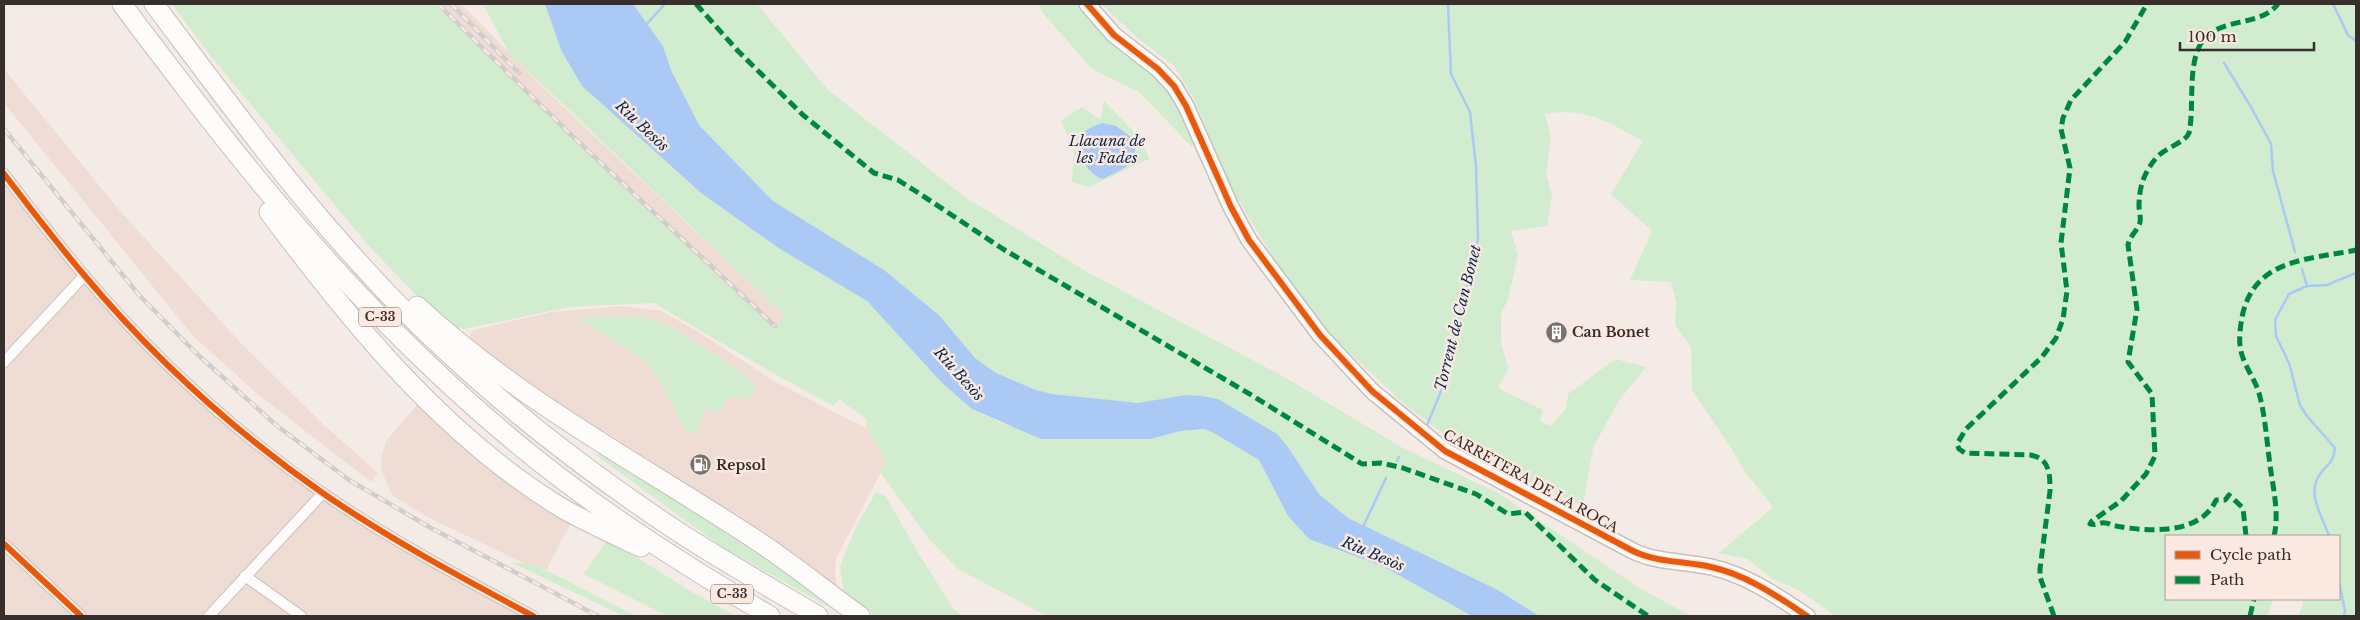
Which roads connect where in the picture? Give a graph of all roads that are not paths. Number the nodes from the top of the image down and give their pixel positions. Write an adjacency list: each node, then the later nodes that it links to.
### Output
1 (122, 4): 4 (highway, C-33)
2 (154, 4): 6 (highway, C-33)
3 (1087, 4): 20 (street, CARRETERA DE LA ROCA)
4 (225, 140): 11 (highway, C-33); 11 (highway)
5 (4, 174): 7 (street)
6 (353, 256): 18 (highway, C-33); 19 (highway)
7 (84, 276): 8 (street); 9 (street)
8 (4, 362)
9 (323, 493): 12 (street); 16 (street)
10 (4, 544): 13 (street)
11 (695, 570): 17 (highway, C-33)
12 (246, 576): 14 (street); 15 (street)
13 (81, 616)
14 (209, 616)
15 (301, 616)
16 (533, 616)
17 (770, 616)
18 (818, 616)
19 (860, 616)
20 (1807, 616)

